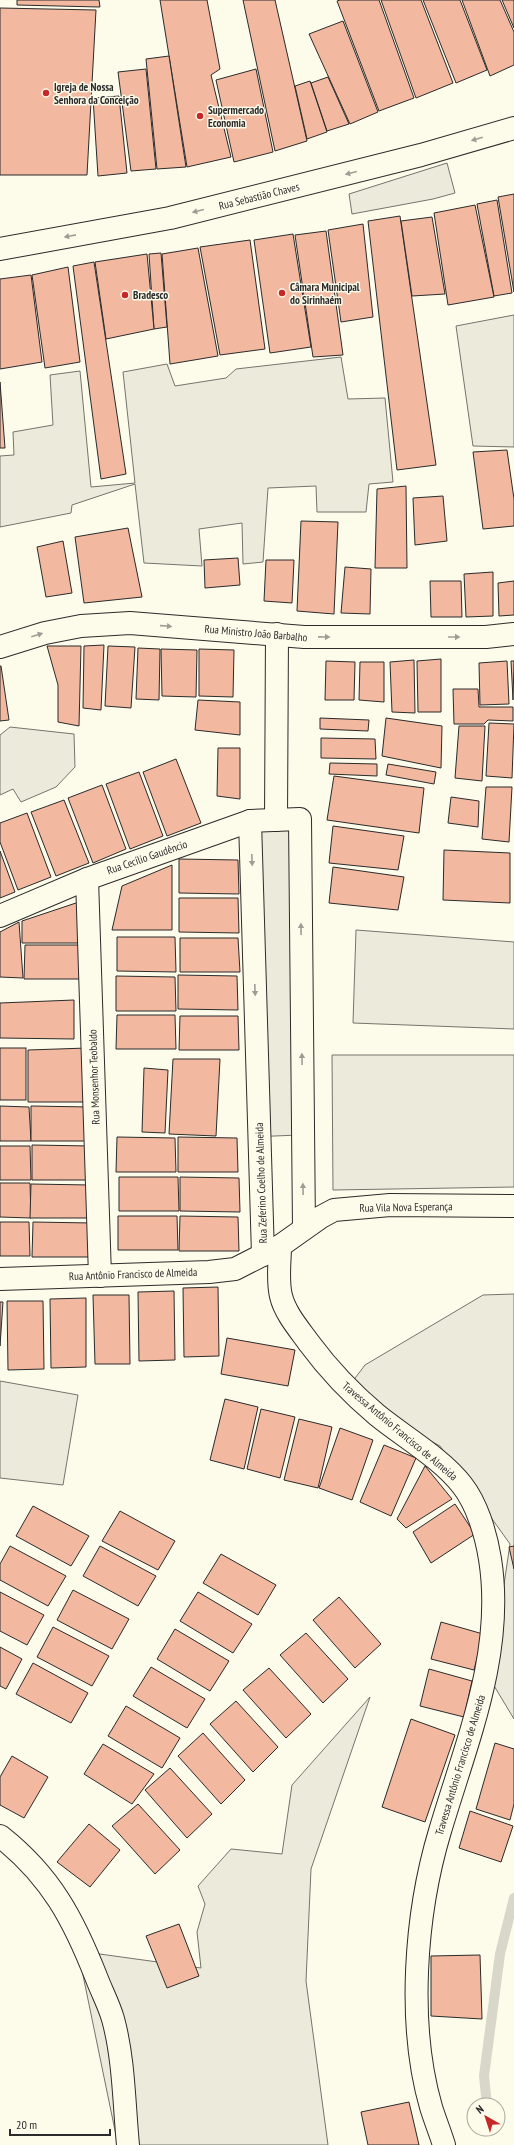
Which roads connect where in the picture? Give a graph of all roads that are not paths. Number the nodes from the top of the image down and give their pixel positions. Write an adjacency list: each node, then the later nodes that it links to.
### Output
1 (514, 128): 2 (street, Rua Sebastião Chaves, one-way to 2)
2 (0, 250)
3 (277, 634): 4 (street, Rua Ministro João Barbalho, one-way to 4); 5 (street, Rua Ministro João Barbalho, one-way to 3); 6 (street)
4 (514, 634)
5 (0, 647)
6 (276, 820): 7 (street, Rua Cecílio Gaudêncio); 11 (street, Rua Cecílio Gaudêncio, one-way to 6)
7 (250, 821): 8 (street, Rua Cecílio Gaudêncio); 12 (street, Rua Zeferino Coelho de Almeida, one-way to 12)
8 (87, 879): 9 (street, Rua Cecílio Gaudêncio); 13 (street, Rua Monsenhor Teobaldo)
9 (0, 916)
10 (514, 1206): 11 (street, Rua Vila Nova Esperança)
11 (304, 1228): 12 (street, Rua Zeferino Coelho de Almeida)
12 (272, 1250): 13 (street, Rua Antônio Francisco de Almeida); 17 (street, Travessa Antônio Francisco de Almeida)
13 (100, 1276): 14 (street, Rua Antônio Francisco de Almeida)
14 (0, 1279)
15 (0, 1836): 16 (street)
16 (128, 2145)
17 (444, 2145)

